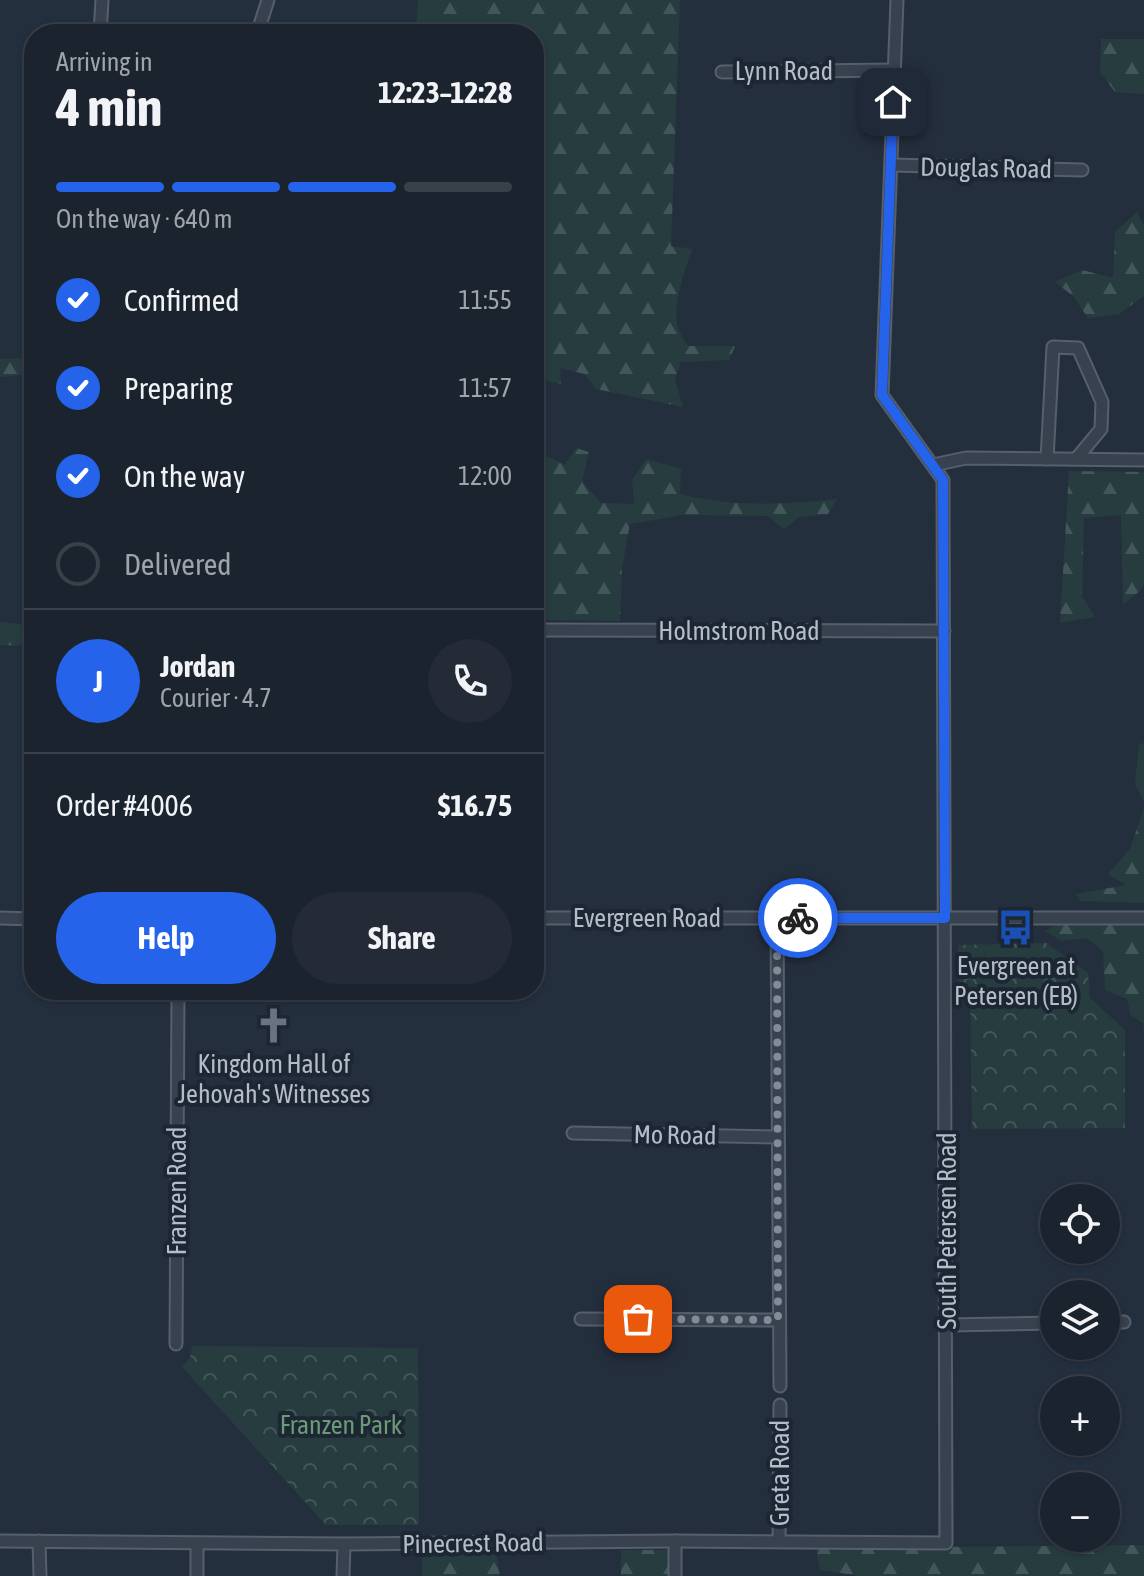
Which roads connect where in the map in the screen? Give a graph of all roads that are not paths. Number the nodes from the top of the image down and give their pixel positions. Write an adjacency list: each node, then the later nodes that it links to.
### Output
1 (102, 0): 4 (street)
2 (268, 0): 5 (street)
3 (897, 0): 6 (street)
4 (101, 24)
5 (260, 24)
6 (895, 70): 7 (street, Lynn Road); 8 (street)
7 (722, 72)
8 (891, 165): 9 (street, Douglas Road); 13 (street)
9 (1082, 170)
10 (1047, 459): 11 (street); 11 (street); 13 (street)
11 (1076, 459): 12 (street)
12 (1144, 460)
13 (933, 465): 15 (street, South Petersen Road)
14 (544, 630): 15 (street, Holmstrom Road)
15 (944, 631): 19 (street, South Petersen Road)
16 (777, 917): 18 (street, Evergreen Road); 19 (street, Evergreen Road); 24 (street, Greta Road)
17 (0, 918): 21 (street)
18 (544, 918)
19 (945, 918): 20 (street, Evergreen Road); 30 (street, South Petersen Road)
20 (1144, 918)
21 (24, 919)
22 (178, 1000): 31 (street, Franzen Road)
23 (573, 1133): 24 (street, Mo Road)
24 (777, 1137): 26 (street, Greta Road)
25 (581, 1319): 26 (street)
26 (778, 1320): 32 (street, Greta Road)
27 (1120, 1322): 28 (street)
28 (1124, 1322)
29 (1040, 1323): 30 (street)
30 (947, 1325): 39 (street, South Petersen Road)
31 (176, 1344)
32 (780, 1386)
33 (780, 1405): 37 (street, Greta Road)
34 (0, 1541): 35 (street, Pinecrest Road)
35 (39, 1541): 38 (street, Pinecrest Road); 41 (street)
36 (675, 1541): 37 (street, Pinecrest Road); 40 (street, Pinecrest Road); 44 (street)
37 (779, 1541): 39 (street, Pinecrest Road)
38 (197, 1543): 40 (street, Pinecrest Road); 42 (street)
39 (946, 1543)
40 (344, 1544): 43 (street)
41 (40, 1576)
42 (197, 1576)
43 (343, 1576)
44 (675, 1576)

